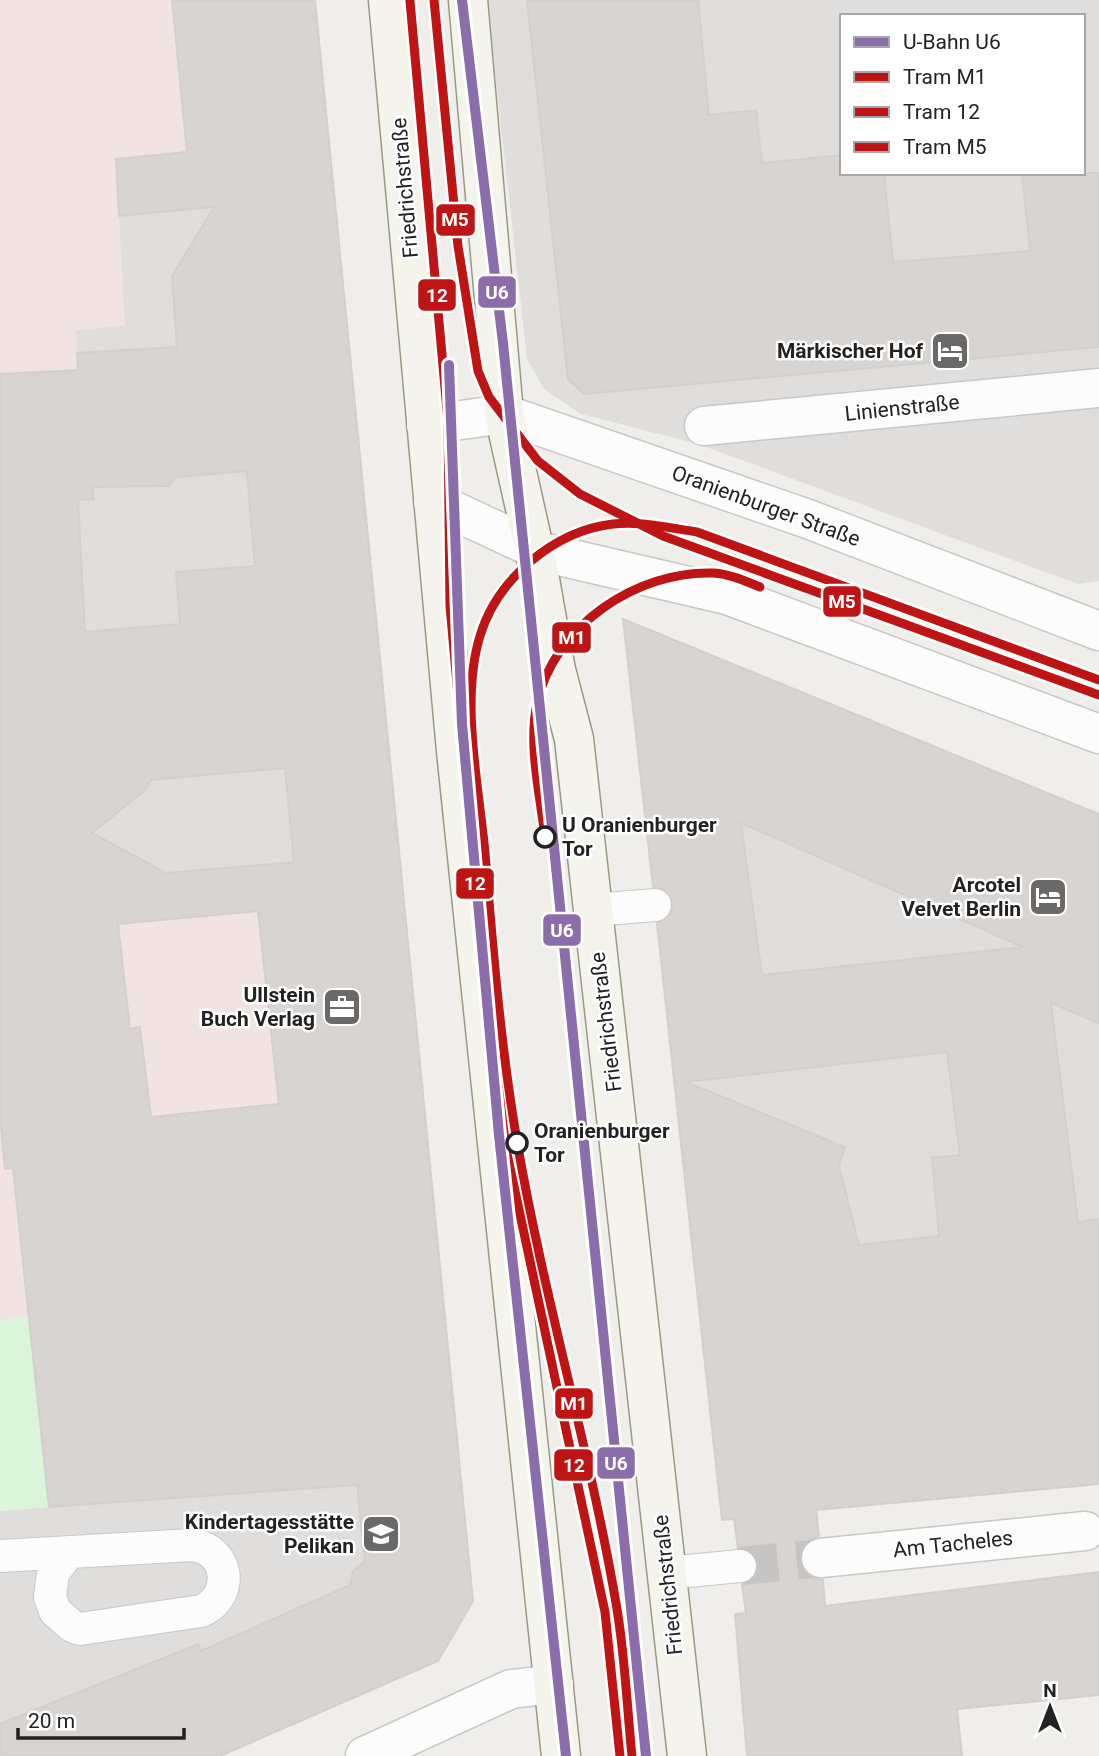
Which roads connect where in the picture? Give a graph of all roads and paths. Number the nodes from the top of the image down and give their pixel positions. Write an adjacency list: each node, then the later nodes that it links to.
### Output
1 (388, 0): 5 (main road, Friedrichstraße)
2 (468, 0): 4 (main road, Friedrichstraße)
3 (1099, 388): 6 (street, Linienstraße)
4 (504, 414): 5 (street, Oranienburger Straße); 8 (main road, Friedrichstraße); 9 (street, Oranienburger Straße)
5 (426, 425): 7 (main road, Friedrichstraße)
6 (704, 426)
7 (433, 501): 8 (street); 19 (main road, Friedrichstraße)
8 (534, 550): 10 (street); 12 (main road, Friedrichstraße)
9 (1099, 631)
10 (1099, 734)
11 (655, 905): 12 (lane)
12 (593, 911): 18 (main road, Friedrichstraße)
13 (1086, 1531): 16 (street, Am Tacheles)
14 (69, 1552): 14 (lane); 15 (lane)
15 (0, 1556)
16 (821, 1558)
17 (740, 1566): 18 (lane)
18 (667, 1573): 22 (main road, Friedrichstraße)
19 (554, 1684): 20 (street); 21 (main road, Friedrichstraße)
20 (365, 1756)
21 (561, 1756)
22 (687, 1756)

